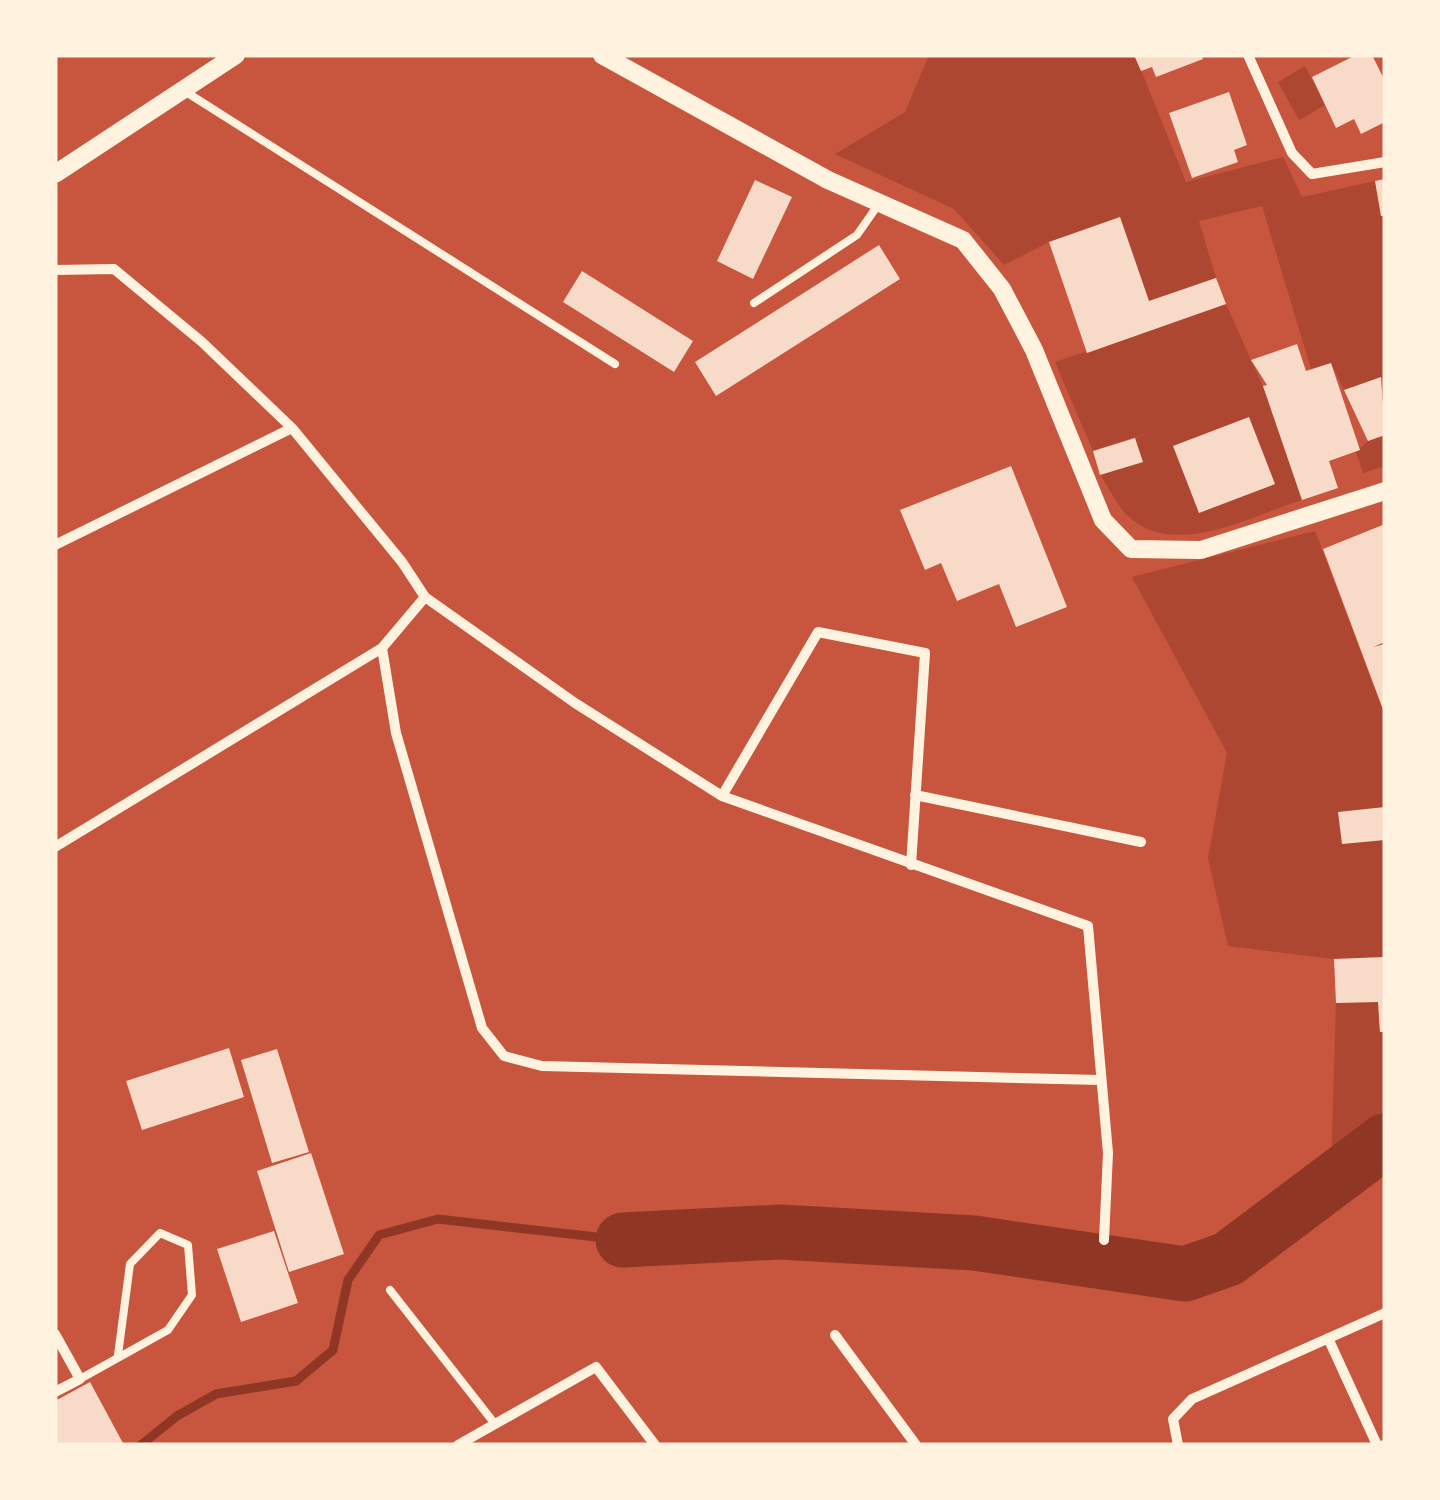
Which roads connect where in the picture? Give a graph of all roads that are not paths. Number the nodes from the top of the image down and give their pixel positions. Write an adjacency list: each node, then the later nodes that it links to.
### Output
1 (236, 55): 4 (street)
2 (602, 55): 7 (street)
3 (1248, 55): 5 (street)
4 (182, 90): 6 (street); 10 (lane)
5 (1385, 162)
6 (55, 174)
7 (879, 204): 9 (lane); 12 (street)
8 (55, 270): 11 (street)
9 (754, 303)
10 (615, 364)
11 (292, 428): 13 (street); 14 (street)
12 (1385, 490)
13 (55, 544)
14 (425, 597): 15 (street); 17 (street)
15 (382, 648): 19 (street); 21 (street)
16 (915, 794): 17 (street); 18 (street); 20 (street)
17 (722, 796): 20 (street)
18 (1141, 842)
19 (55, 848)
20 (910, 865): 21 (street)
21 (1100, 1080): 22 (street)
22 (1104, 1240)
23 (390, 1290): 31 (lane)
24 (1385, 1313): 27 (street)
25 (55, 1334): 29 (street)
26 (835, 1335): 34 (street)
27 (1328, 1338): 35 (street); 36 (street)
28 (118, 1355): 28 (lane); 29 (lane)
29 (80, 1379): 30 (street)
30 (55, 1392)
31 (495, 1424): 32 (street); 33 (street)
32 (458, 1445)
33 (656, 1445)
34 (916, 1445)
35 (1178, 1445)
36 (1376, 1445)

